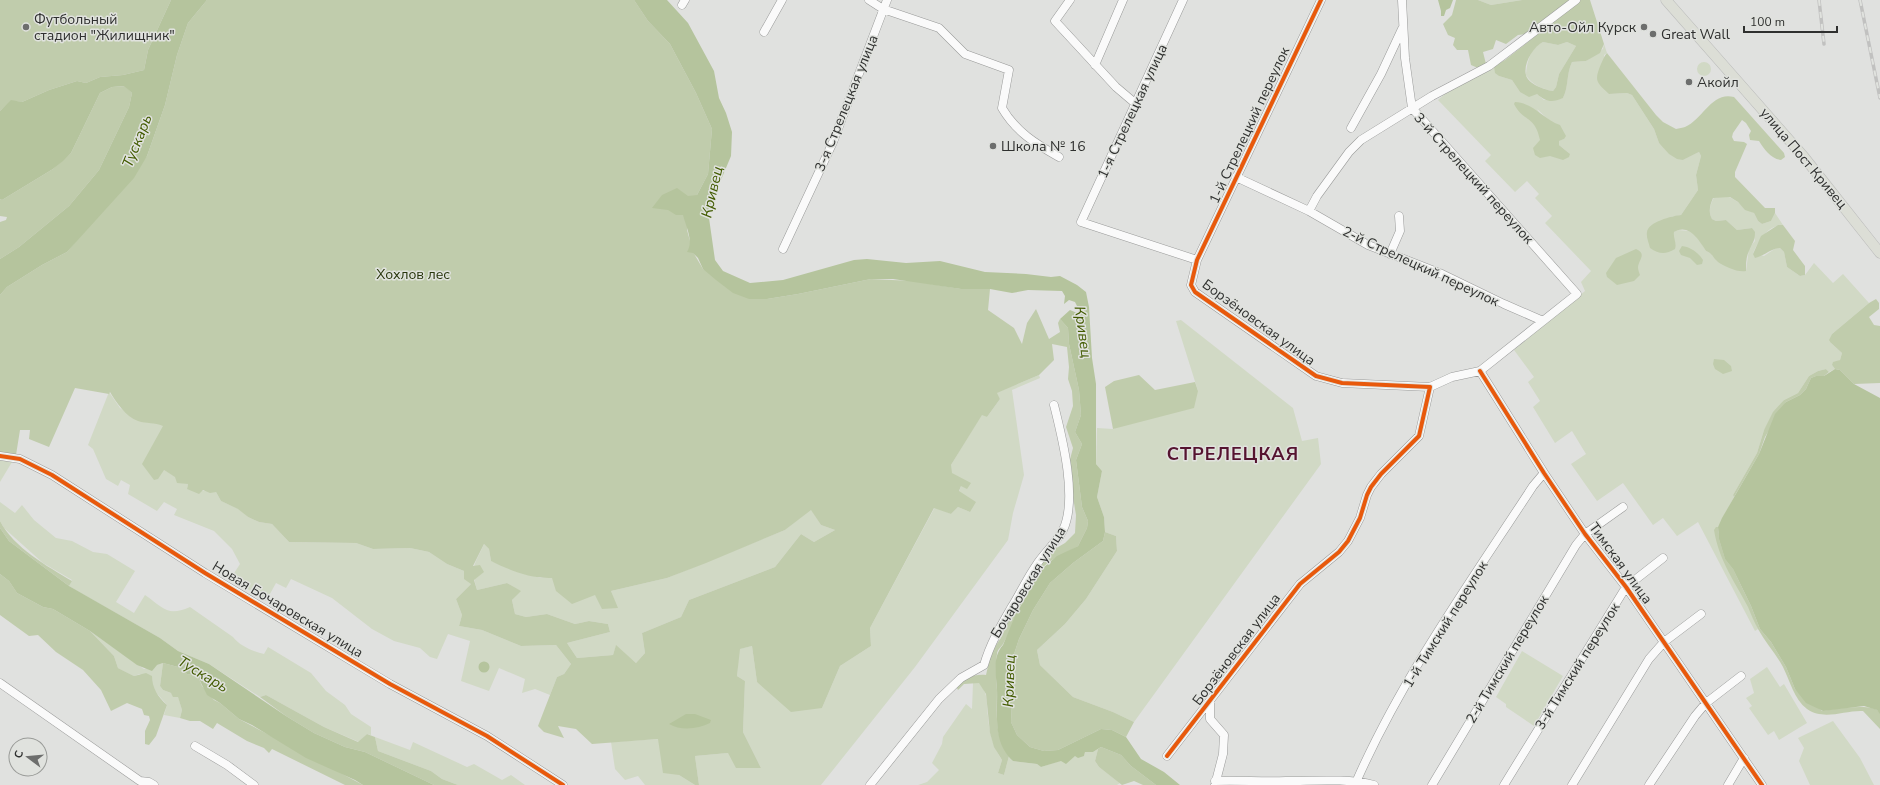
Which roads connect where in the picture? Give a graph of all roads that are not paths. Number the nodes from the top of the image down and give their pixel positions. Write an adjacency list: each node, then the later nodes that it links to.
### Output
1 (782, 0): 13 (street)
2 (869, 0): 11 (street)
3 (887, 0): 11 (street, 3-я Стрелецкая улица)
4 (1070, 0): 14 (street)
5 (1123, 0): 14 (street)
6 (1183, 0): 15 (street, 1-я Стрелецкая улица)
7 (1321, 0): 19 (street, 1-й Стрелецкий переулок)
8 (1402, 0): 12 (street, 3-й Стрелецкий переулок)
9 (1576, 0): 16 (street)
10 (1666, 0): 23 (main road, улица Пост Кривец)
11 (883, 9): 18 (street); 22 (street, 3-я Стрелецкая улица)
12 (1402, 28): 16 (street, 3-й Стрелецкий переулок); 17 (street)
13 (764, 32)
14 (1095, 65): 15 (street)
15 (1136, 104): 25 (street, 1-я Стрелецкая улица)
16 (1412, 108): 20 (street); 26 (street, 3-й Стрелецкий переулок)
17 (1351, 128)
18 (1059, 157)
19 (1236, 176): 20 (street, 2-й Стрелецкий переулок); 25 (street, 1-й Стрелецкий переулок)
20 (1309, 211): 24 (street, 2-й Стрелецкий переулок)
21 (1399, 216): 24 (street)
22 (783, 249)
23 (1880, 253)
24 (1390, 254): 26 (street, 2-й Стрелецкий переулок)
25 (1197, 260): 28 (street, Борзёновская улица)
26 (1543, 321): 27 (street)
27 (1480, 371): 28 (street); 31 (street, Тимская улица)
28 (1430, 387): 40 (street, Борзёновская улица)
29 (1054, 405): 51 (street, Бочаровская улица)
30 (0, 456): 50 (street, Новая Бочаровская улица)
31 (1544, 473): 33 (street, Тимская улица); 45 (street, 1-й Тимский переулок)
32 (1623, 507): 33 (street)
33 (1585, 534): 35 (street, Тимская улица); 53 (street, 2-й Тимский переулок)
34 (1663, 558): 35 (street, 3-й Тимский переулок)
35 (1626, 587): 37 (street, Тимская улица); 54 (street, 3-й Тимский переулок)
36 (1702, 614): 37 (street)
37 (1664, 642): 41 (street, Тимская улица); 55 (street)
38 (1741, 676): 41 (street)
39 (0, 683): 46 (street)
40 (1210, 703): 43 (street, Борзёновская улица); 47 (street)
41 (1706, 703): 44 (street, Тимская улица); 56 (street)
42 (195, 746): 49 (street)
43 (1167, 756)
44 (1744, 758): 57 (street); 58 (street, Тимская улица)
45 (1356, 780): 47 (street); 52 (street)
46 (139, 783): 48 (street)
47 (1215, 783)
48 (154, 785)
49 (254, 785)
50 (563, 785)
51 (870, 785)
52 (1374, 785)
53 (1432, 785)
54 (1504, 785)
55 (1572, 785)
56 (1649, 785)
57 (1728, 785)
58 (1762, 785)

